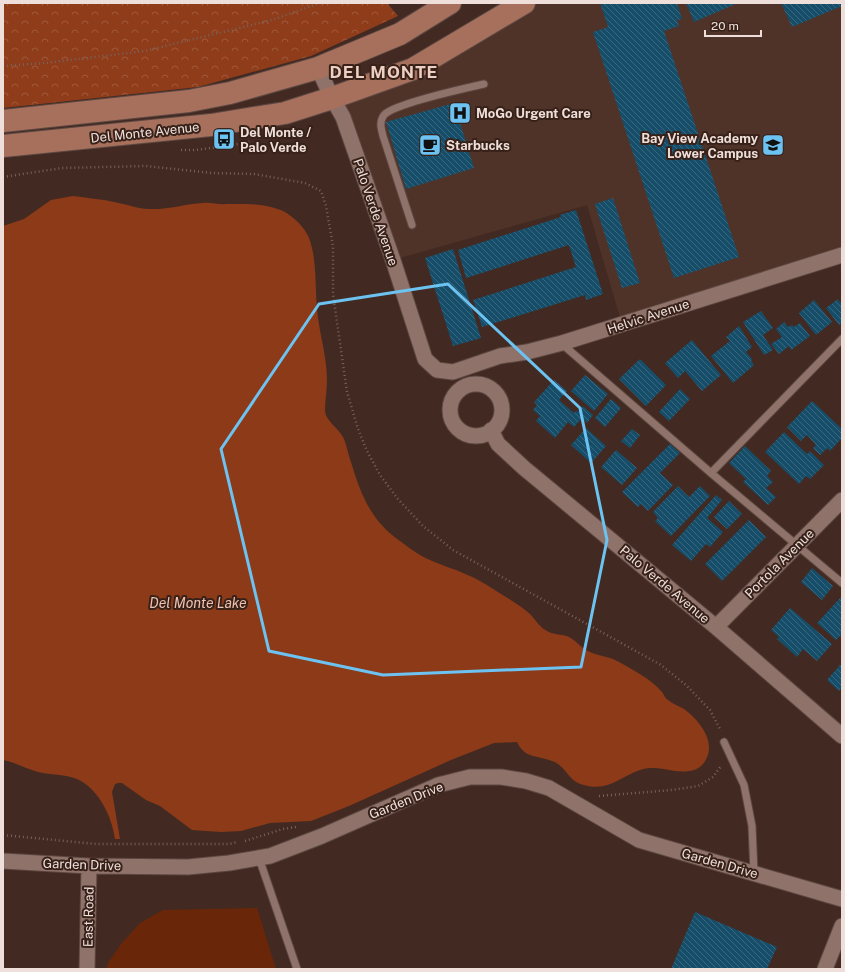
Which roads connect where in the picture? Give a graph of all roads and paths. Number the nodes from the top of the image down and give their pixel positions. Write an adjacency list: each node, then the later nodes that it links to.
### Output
1 (320, 3): 4 (path)
2 (450, 3): 5 (main road, Del Monte Avenue)
3 (524, 3): 7 (main road, Del Monte Avenue)
4 (3, 66)
5 (318, 68): 7 (street, Palo Verde Avenue); 8 (main road, Del Monte Avenue)
6 (484, 84): 11 (lane)
7 (332, 98): 9 (main road, Del Monte Avenue); 15 (street, Palo Verde Avenue)
8 (3, 121)
9 (3, 146)
10 (3, 177): 24 (path)
11 (412, 225)
12 (842, 255): 14 (street, Helvic Avenue)
13 (842, 340): 18 (lane)
14 (562, 343): 15 (street, Helvic Avenue); 18 (lane)
15 (454, 372): 16 (street)
16 (461, 388): 17 (street); 17 (street)
17 (491, 430): 22 (street, Palo Verde Avenue)
18 (711, 473): 20 (lane)
19 (842, 500): 20 (street, Portola Avenue)
20 (797, 544): 21 (lane); 22 (street, Portola Avenue)
21 (842, 583)
22 (716, 627): 23 (street, Palo Verde Avenue)
23 (842, 736)
24 (724, 742): 25 (path); 31 (lane)
25 (596, 796)
26 (298, 826): 27 (path)
27 (3, 835)
28 (259, 858): 30 (street, Garden Drive); 31 (street, Garden Drive); 35 (lane)
29 (3, 860): 30 (street, Garden Drive)
30 (90, 866): 34 (street, East Road)
31 (754, 873): 32 (street, Garden Drive)
32 (842, 899)
33 (842, 926): 36 (street)
34 (87, 969)
35 (297, 969)
36 (825, 969)

